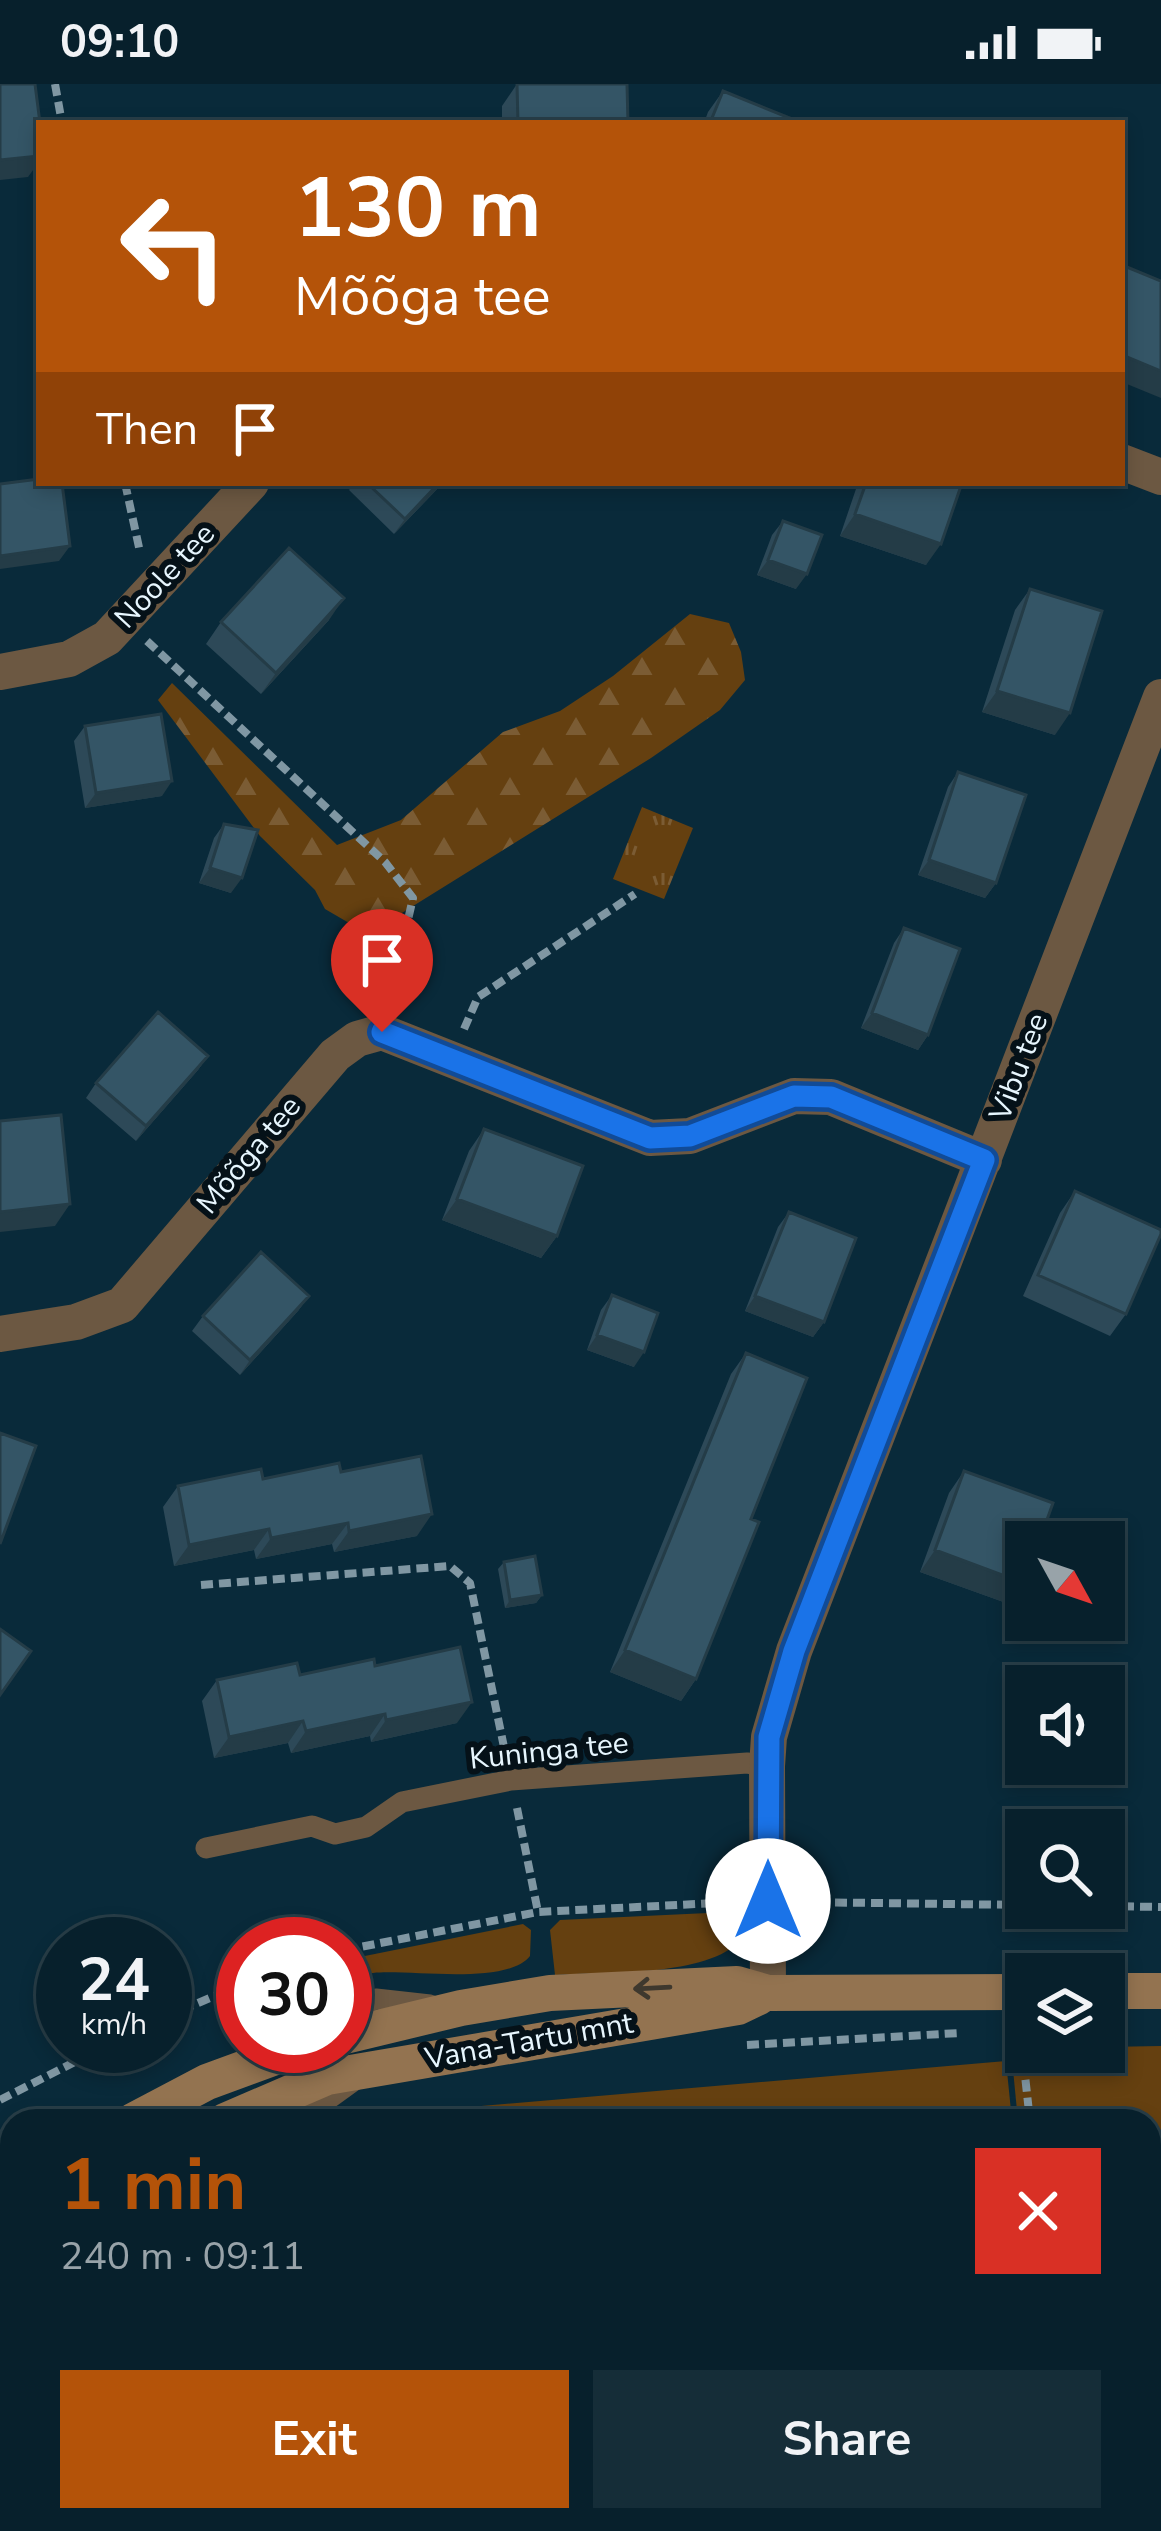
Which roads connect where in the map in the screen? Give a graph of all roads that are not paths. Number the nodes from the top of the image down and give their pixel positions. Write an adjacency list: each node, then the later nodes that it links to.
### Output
1 (1125, 463): 2 (street)
2 (1161, 477)
3 (248, 486): 4 (street, Noole tee)
4 (0, 672)
5 (1161, 697): 6 (street, Vibu tee)
6 (984, 1160): 7 (street, Mõõga tee); 8 (street, Vibu tee)
7 (0, 1334)
8 (766, 1766): 9 (lane, Kuninga tee); 13 (street, Vibu tee)
9 (206, 1848)
10 (1125, 1991): 11 (street)
11 (1161, 1991)
12 (1005, 1992): 13 (street, Vana-Tartu mnt)
13 (768, 1993): 15 (street, Vana-Tartu mnt, one-way to 15); 17 (street, Vana-Tartu mnt)
14 (372, 2000): 15 (lane)
15 (461, 2008): 16 (street, Vana-Tartu mnt)
16 (372, 2029)
17 (372, 2068)
18 (220, 2073): 22 (lane)
19 (232, 2073): 22 (street)
20 (347, 2073): 24 (street, Vana-Tartu mnt)
21 (364, 2073): 25 (lane)
22 (208, 2082): 23 (street)
23 (156, 2109)
24 (253, 2109)
25 (315, 2109)

